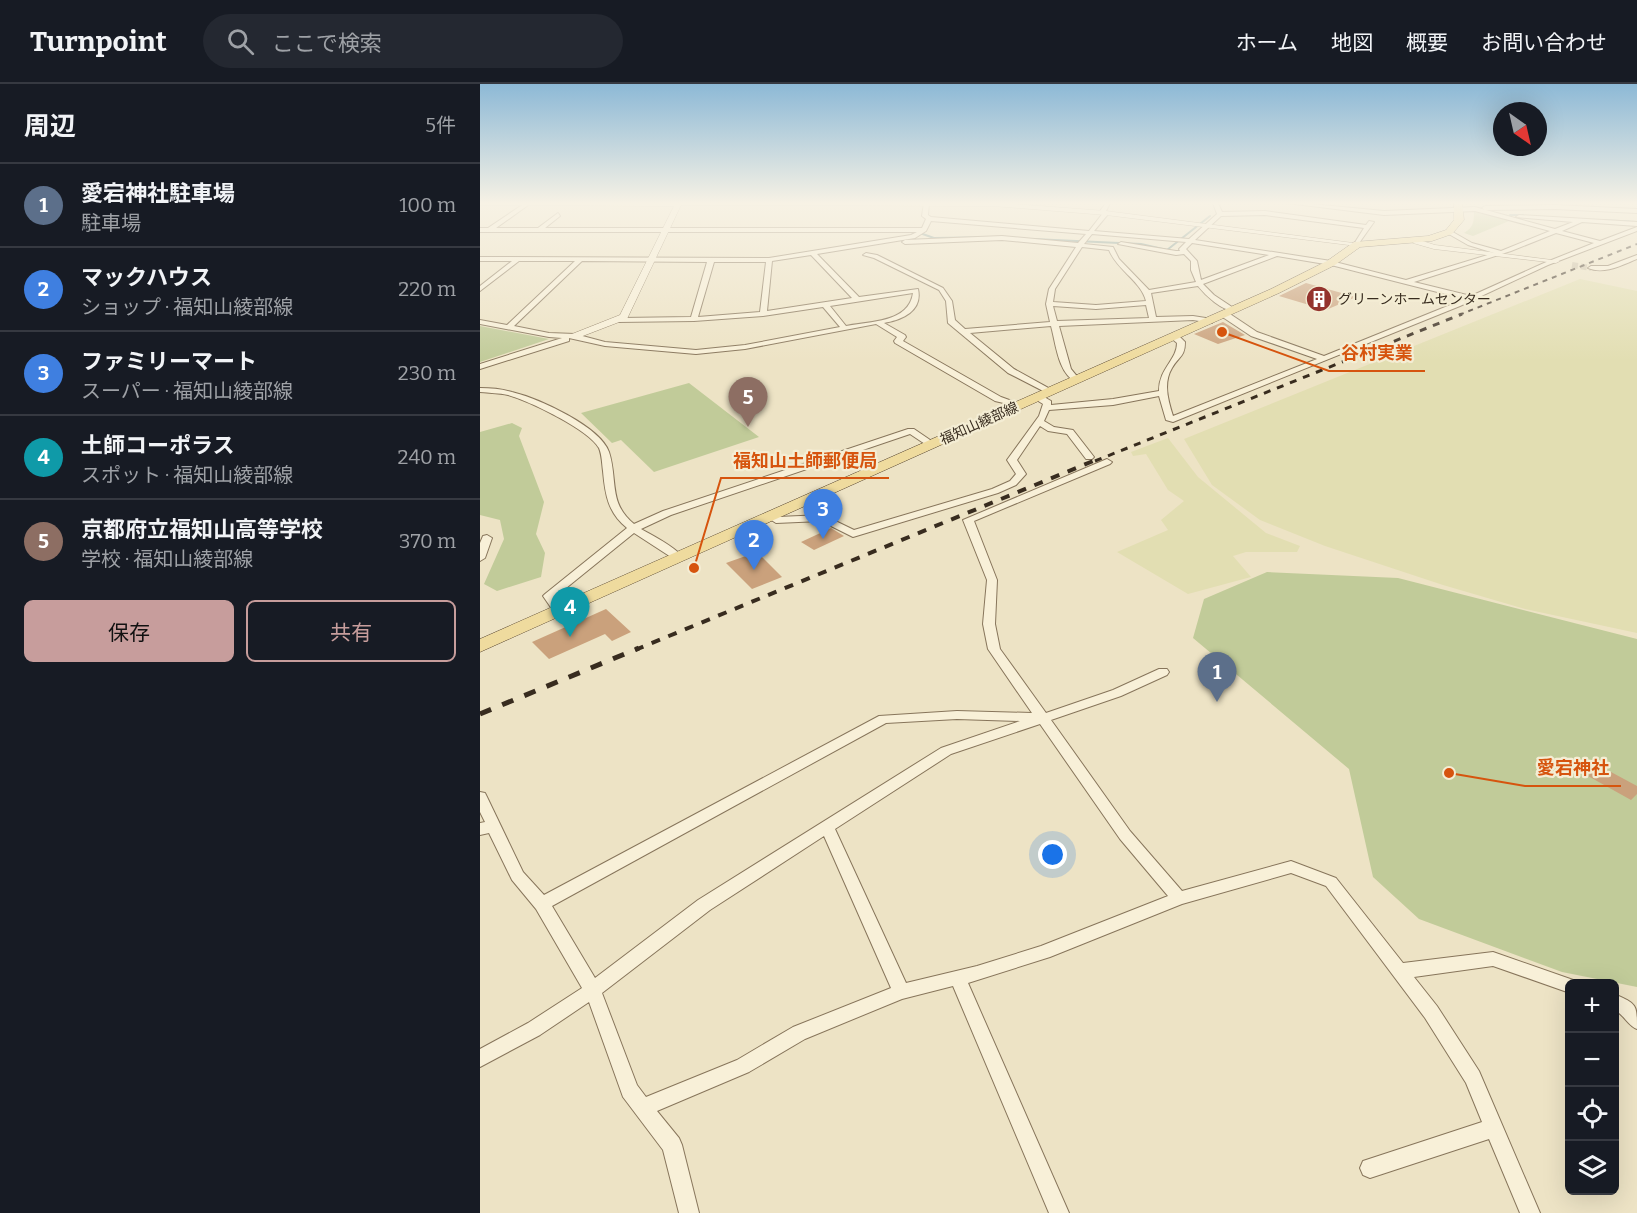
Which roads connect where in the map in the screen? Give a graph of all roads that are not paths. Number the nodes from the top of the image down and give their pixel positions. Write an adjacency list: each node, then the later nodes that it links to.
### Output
1 (655, 256): 17 (street)
2 (795, 256): 21 (street)
3 (815, 256): 34 (street)
4 (867, 256): 26 (street)
5 (872, 256): 49 (street)
6 (1074, 256): 37 (street)
7 (1114, 256): 32 (street)
8 (1189, 256): 29 (street)
9 (1272, 256): 29 (street)
10 (1286, 256): 23 (street)
11 (1341, 256): 23 (main road, 福知山綾部線)
12 (1491, 256): 28 (street)
13 (1519, 256): 22 (street)
14 (1569, 256): 22 (street)
15 (1637, 257): 25 (street)
16 (518, 259): 18 (street); 19 (street); 30 (street)
17 (653, 259): 19 (street); 20 (street); 42 (street)
18 (480, 260)
19 (580, 260): 47 (street)
20 (711, 260): 21 (street); 40 (street)
21 (769, 260): 39 (street)
22 (1556, 261): 24 (street); 33 (street)
23 (1331, 263): 28 (street); 38 (main road, 福知山綾部線)
24 (1572, 265)
25 (1591, 268)
26 (894, 275)
27 (903, 281): 31 (street)
28 (1404, 283): 33 (street)
29 (1198, 284): 32 (street); 38 (street)
30 (480, 289)
31 (916, 290): 34 (street); 45 (street)
32 (1147, 292): 35 (street)
33 (1470, 298): 52 (street)
34 (857, 299): 36 (street)
35 (1150, 303): 37 (street); 41 (street)
36 (825, 304): 39 (street); 48 (street)
37 (1049, 304): 46 (street)
38 (1229, 312): 43 (main road, 福知山綾部線); 52 (street)
39 (763, 314): 40 (street)
40 (694, 319): 42 (street)
41 (1153, 319): 43 (street); 46 (street)
42 (621, 320): 50 (street)
43 (1209, 321): 51 (main road, 福知山綾部線)
44 (480, 322): 47 (street)
45 (877, 322): 48 (street); 58 (street)
46 (1054, 323): 49 (street); 54 (street)
47 (510, 326): 50 (street)
48 (845, 329): 50 (street)
49 (965, 331): 57 (street)
50 (575, 336): 53 (street)
51 (1174, 336): 54 (main road, 福知山綾部線); 56 (street)
52 (1324, 359): 56 (street)
53 (480, 367)
54 (1076, 380): 57 (main road, 福知山綾部線)
55 (480, 390): 64 (street)
56 (1161, 393): 57 (street)
57 (1044, 399): 59 (street); 60 (main road, 福知山綾部線)
58 (1009, 403)
59 (1039, 422): 61 (street); 63 (street)
60 (931, 444): 63 (main road, 福知山綾部線); 64 (street)
61 (1089, 457)
62 (1107, 462): 72 (street)
63 (770, 516): 66 (main road, 福知山綾部線)
64 (634, 528): 66 (street); 68 (street)
65 (480, 539): 67 (street)
66 (678, 557): 68 (main road, 福知山綾部線)
67 (480, 558)
68 (558, 610): 69 (main road, 福知山綾部線)
69 (487, 643): 70 (street)
70 (480, 653)
71 (1163, 672): 72 (street)
72 (1040, 717): 74 (street); 76 (street); 77 (street)
73 (480, 797): 75 (street)
74 (827, 826): 81 (street); 82 (street)
75 (487, 828): 77 (street)
76 (1179, 898): 78 (street); 79 (street)
77 (542, 904): 81 (street)
78 (1400, 971): 80 (street); 87 (street)
79 (958, 979): 82 (street); 90 (street)
80 (1565, 985)
81 (593, 990): 85 (street); 86 (street)
82 (901, 992): 86 (street)
83 (1619, 1004): 84 (street)
84 (1637, 1021)
85 (480, 1059)
86 (642, 1108): 89 (street)
87 (1494, 1128): 88 (street); 91 (street)
88 (1370, 1168)
89 (689, 1213)
90 (1059, 1213)
91 (1530, 1213)

